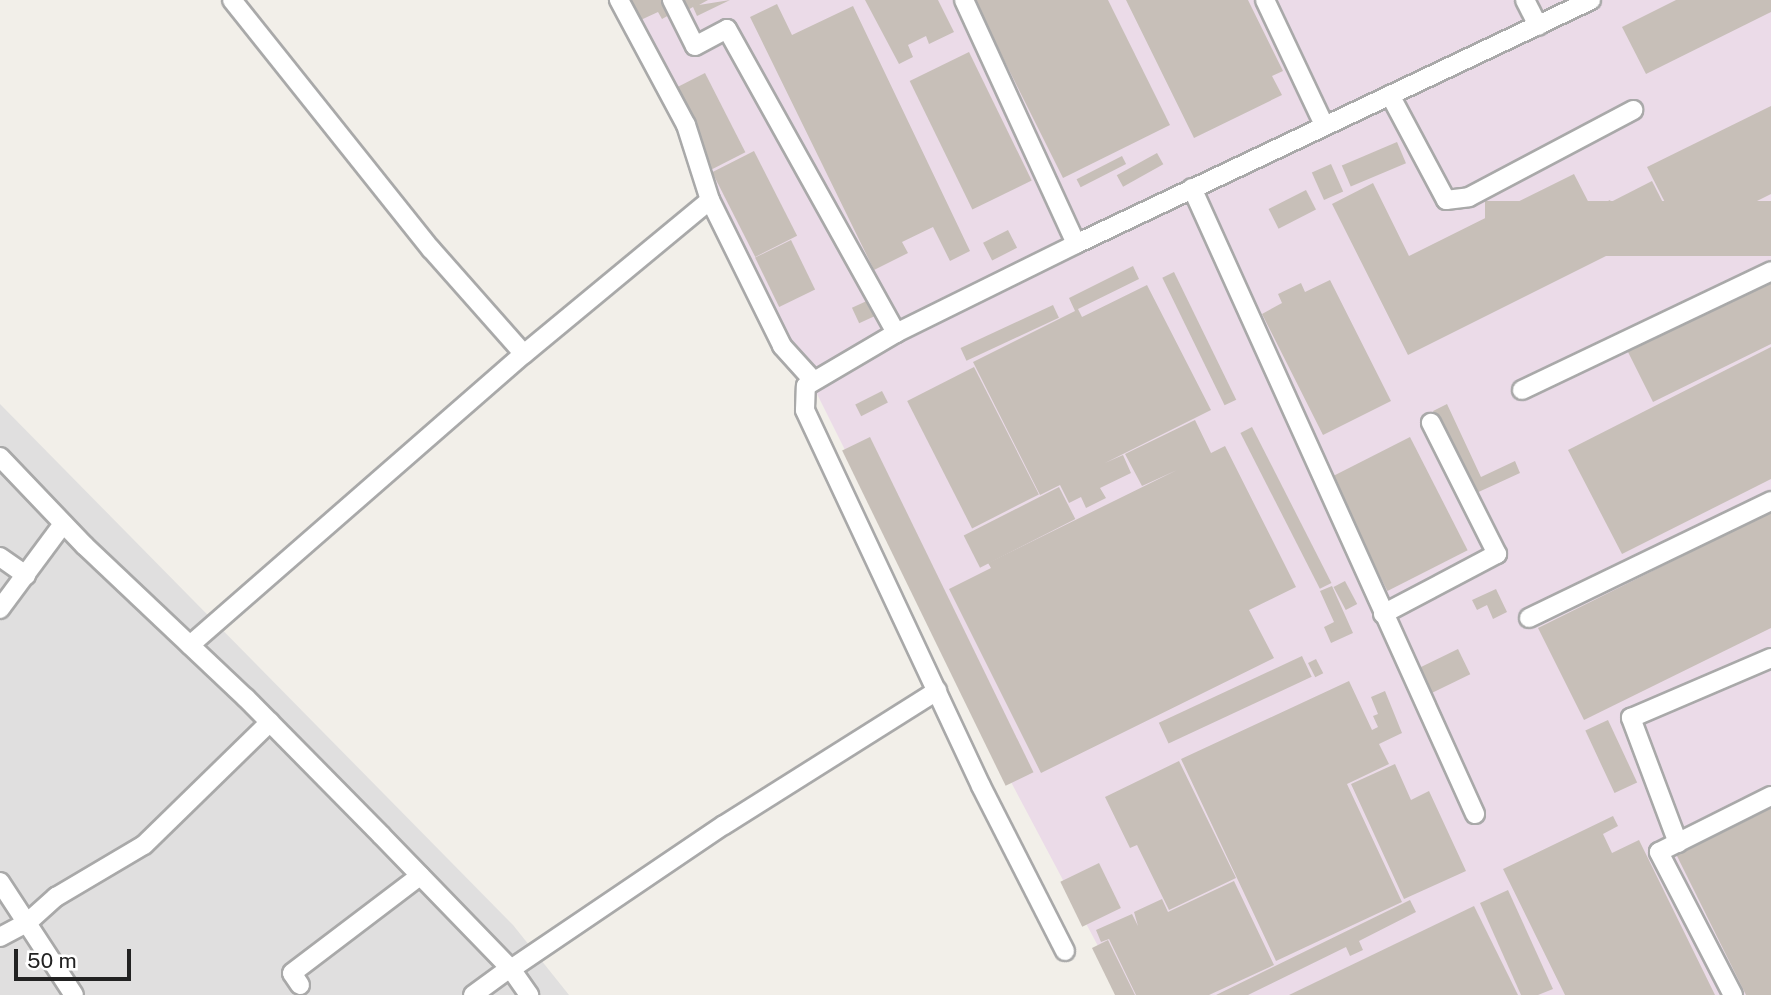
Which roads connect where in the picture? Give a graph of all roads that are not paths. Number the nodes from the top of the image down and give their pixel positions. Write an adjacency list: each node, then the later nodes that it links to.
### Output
1 (232, 0): 17 (street)
2 (619, 0): 13 (street)
3 (672, 0): 16 (street)
4 (964, 0): 14 (street)
5 (1265, 0): 11 (street)
6 (1525, 0): 8 (street)
7 (1591, 0): 8 (street)
8 (1538, 26): 9 (street)
9 (1390, 95): 10 (street); 11 (street)
10 (1633, 110)
11 (1324, 125): 12 (street)
12 (1192, 188): 14 (street); 27 (street)
13 (710, 200): 17 (street); 18 (street)
14 (1076, 244): 16 (street)
15 (1771, 271): 19 (street)
16 (897, 333): 18 (street)
17 (524, 354): 29 (street)
18 (811, 379): 31 (street)
19 (1522, 390)
20 (1431, 423): 27 (street)
21 (0, 457): 23 (street)
22 (1771, 501): 28 (street)
23 (63, 523): 25 (street); 29 (street)
24 (0, 557): 25 (street)
25 (26, 575): 26 (street)
26 (0, 609)
27 (1383, 614): 34 (street)
28 (1529, 618)
29 (190, 645): 32 (street)
30 (1771, 658): 35 (street)
31 (937, 691): 40 (street); 41 (street)
32 (270, 723): 36 (street); 38 (street)
33 (1771, 796): 35 (street)
34 (1475, 814)
35 (1678, 843): 46 (street)
36 (420, 876): 41 (street); 42 (street)
37 (0, 882): 38 (street)
38 (28, 922): 39 (street); 43 (street)
39 (0, 937)
40 (1065, 951)
41 (509, 969): 44 (street); 45 (street)
42 (300, 985)
43 (74, 995)
44 (473, 995)
45 (529, 995)
46 (1733, 995)

